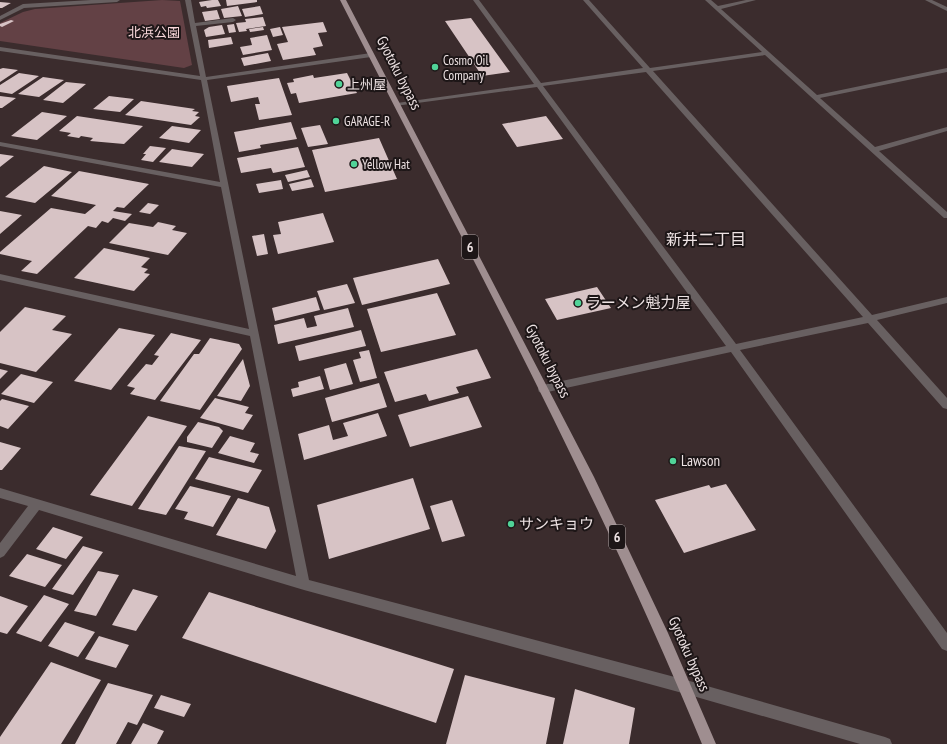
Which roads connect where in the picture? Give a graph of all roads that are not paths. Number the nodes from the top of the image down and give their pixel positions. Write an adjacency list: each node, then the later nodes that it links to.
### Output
1 (27, 0): 10 (street)
2 (116, 0): 10 (street)
3 (188, 0): 15 (street)
4 (343, 0): 18 (main road, Gyotoku bypass / 6)
5 (476, 0): 22 (street)
6 (586, 0): 19 (street)
7 (708, 0): 11 (street)
8 (753, 0): 11 (street)
9 (928, 0): 12 (street)
10 (23, 6): 13 (street)
11 (717, 8): 17 (street)
12 (947, 9)
13 (0, 18)
14 (233, 20): 15 (street)
15 (193, 25): 21 (street)
16 (0, 49): 21 (street)
17 (767, 53): 19 (street); 23 (street)
18 (371, 55): 21 (street); 24 (main road, Gyotoku bypass / 6)
19 (648, 69): 22 (street); 32 (street)
20 (947, 70): 23 (street)
21 (204, 79): 28 (street)
22 (538, 85): 24 (street); 34 (street)
23 (816, 97): 27 (street)
24 (397, 105): 35 (main road, Gyotoku bypass / 6)
25 (947, 129): 27 (street)
26 (0, 144): 28 (street)
27 (874, 150): 29 (street)
28 (225, 184): 33 (street)
29 (947, 216)
30 (0, 278): 33 (street)
31 (947, 300): 32 (street)
32 (870, 318): 34 (street); 36 (street)
33 (255, 334): 40 (street)
34 (733, 348): 35 (street); 41 (street)
35 (543, 389): 42 (main road, Gyotoku bypass / 6)
36 (947, 405)
37 (0, 493): 38 (street)
38 (37, 504): 39 (street); 40 (street)
39 (0, 552)
40 (304, 584): 42 (street)
41 (947, 644)
42 (686, 687): 43 (main road, Gyotoku bypass / 6); 44 (street)
43 (709, 744)
44 (885, 744)

